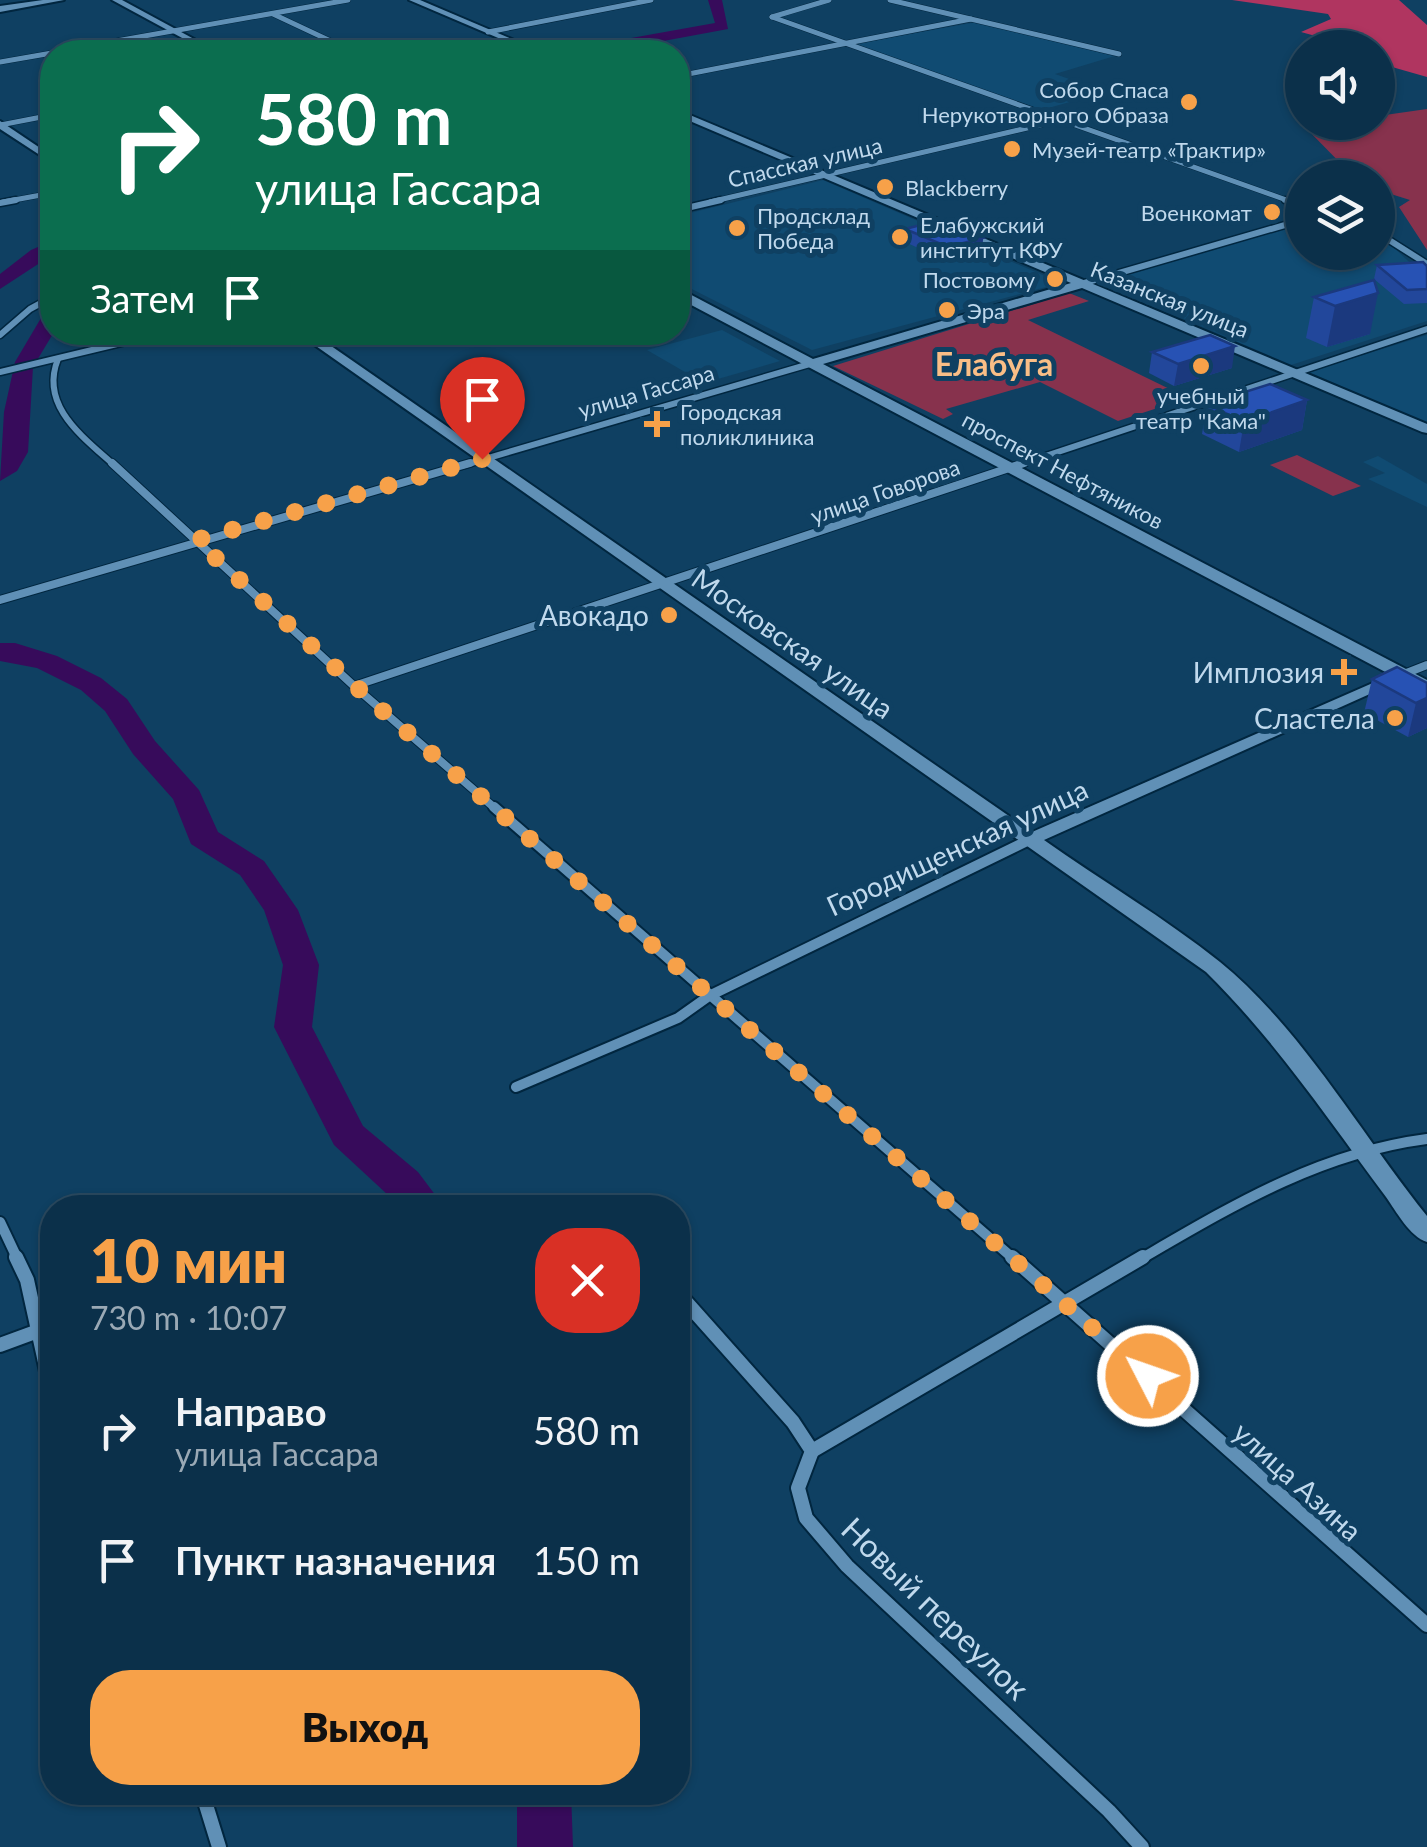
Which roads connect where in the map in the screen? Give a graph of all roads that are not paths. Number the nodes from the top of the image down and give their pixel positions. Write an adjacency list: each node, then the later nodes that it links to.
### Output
1 (60, 0): 8 (main road)
2 (116, 0): 11 (main road)
3 (348, 0): 9 (street)
4 (412, 0): 12 (main road)
5 (651, 0): 12 (street)
6 (829, 0): 17 (street)
7 (890, 0): 10 (street)
8 (0, 9)
9 (272, 14): 11 (street); 15 (street)
10 (971, 19): 17 (street); 18 (street)
11 (174, 31): 13 (street); 14 (main road)
12 (488, 32): 16 (main road)
13 (125, 40)
14 (191, 40)
15 (328, 40)
16 (507, 40)
17 (845, 42): 21 (street); 24 (street)
18 (1119, 54)
19 (40, 55): 20 (street)
20 (0, 62)
21 (690, 74)
22 (40, 117): 25 (street)
23 (690, 118): 27 (main road, Казанская улица)
24 (1058, 120): 27 (street, Спасская улица); 29 (street)
25 (0, 125): 26 (main road)
26 (40, 152)
27 (825, 175): 31 (street, Спасская улица); 35 (main road, Казанская улица)
28 (40, 195): 30 (street)
29 (1285, 200)
30 (0, 203)
31 (690, 207)
32 (1285, 225): 35 (street, улица Гассара)
33 (1395, 244): 34 (street)
34 (1427, 264)
35 (1081, 284): 43 (main road, улица Гассара); 45 (main road, Казанская улица)
36 (690, 300): 43 (main road, проспект Нефтяников)
37 (40, 304): 39 (street)
38 (1427, 329): 45 (street, улица Говорова)
39 (0, 336)
40 (115, 345): 42 (street)
41 (320, 345): 47 (main road, Московская улица)
42 (58, 359): 44 (street); 49 (street, улица Азина)
43 (813, 363): 47 (street, улица Гассара); 48 (main road, проспект Нефтяников)
44 (0, 372)
45 (1295, 372): 46 (main road, Казанская улица); 48 (street, улица Говорова)
46 (1427, 429)
47 (482, 459): 49 (street, улица Гассара); 50 (main road, Московская улица)
48 (1010, 468): 50 (street, улица Говорова); 53 (main road, проспект Нефтяников)
49 (196, 540): 51 (street, улица Гассара); 54 (street, улица Азина)
50 (660, 585): 54 (street, улица Говорова); 56 (main road, Московская улица)
51 (0, 600)
52 (1427, 666): 53 (street, Городищенская улица)
53 (1404, 674): 55 (main road, проспект Нефтяников); 56 (main road, Городищенская улица)
54 (354, 686): 57 (street, улица Азина)
55 (1427, 686)
56 (1029, 840): 57 (street, Городищенская улица); 60 (main road, Московская улица)
57 (709, 996): 58 (street, Городищенская улица); 63 (street, улица Азина)
58 (516, 1087)
59 (1427, 1139): 60 (street)
60 (1360, 1148): 62 (main road, Московская улица); 63 (street)
61 (0, 1222): 65 (street)
62 (1427, 1232)
63 (1064, 1302): 68 (street); 69 (street, улица Азина)
64 (690, 1306): 68 (street)
65 (38, 1330): 66 (street); 67 (street)
66 (40, 1339)
67 (0, 1344)
68 (812, 1451): 72 (street, Новый переулок)
69 (1427, 1625)
70 (206, 1805): 71 (street)
71 (219, 1847)
72 (1142, 1847)

